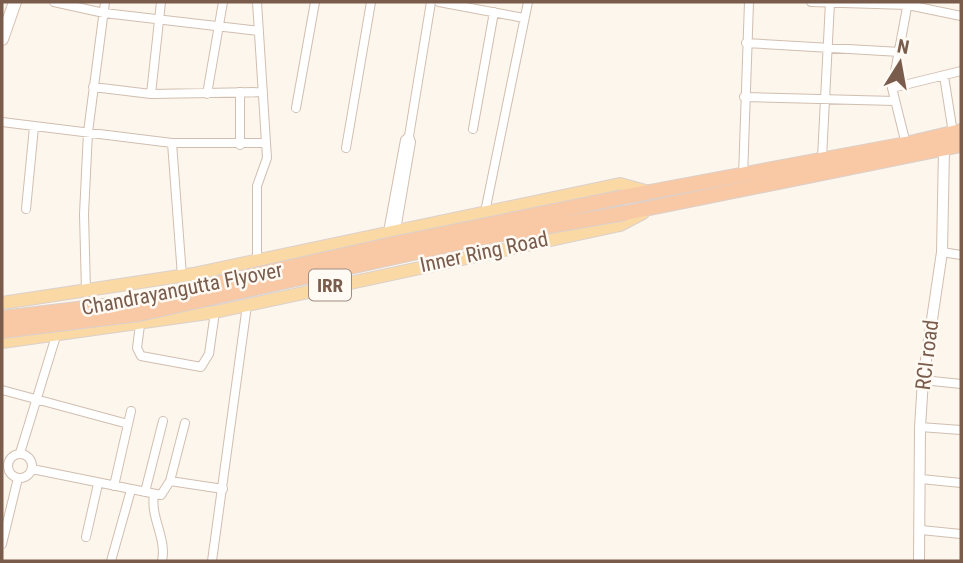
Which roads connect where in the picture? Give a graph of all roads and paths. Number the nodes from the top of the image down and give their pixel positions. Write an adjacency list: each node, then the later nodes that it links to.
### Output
1 (15, 2): 23 (main road)
2 (54, 2): 17 (street)
3 (105, 2): 17 (street)
4 (161, 2): 20 (street)
5 (223, 2): 21 (street)
6 (257, 2): 22 (street)
7 (315, 2): 38 (street)
8 (371, 2): 48 (street)
9 (431, 2): 57 (street)
10 (439, 2): 16 (street)
11 (528, 2): 19 (street)
12 (749, 2): 24 (street)
13 (811, 2): 14 (street)
14 (830, 3): 15 (street); 25 (street)
15 (908, 3): 18 (street); 26 (street)
16 (494, 12): 19 (street); 41 (street)
17 (104, 13): 20 (street); 29 (street)
18 (961, 16)
19 (524, 18): 56 (street)
20 (160, 19): 21 (street); 33 (street)
21 (219, 26): 22 (street); 34 (street)
22 (259, 31): 32 (street)
23 (2, 38)
24 (746, 43): 25 (street); 35 (street)
25 (827, 48): 26 (street); 36 (street)
26 (900, 52): 30 (street)
27 (961, 71): 28 (street)
28 (944, 76): 30 (street); 43 (street)
29 (93, 87): 33 (street); 42 (street)
30 (892, 88): 37 (street)
31 (240, 92): 32 (street); 34 (street); 47 (street)
32 (263, 92): 45 (street)
33 (151, 94): 34 (street)
34 (207, 94)
35 (744, 97): 36 (street); 51 (street)
36 (823, 100): 37 (street); 50 (street)
37 (895, 101): 46 (street)
38 (296, 108)
39 (2, 122): 40 (street)
40 (34, 127): 42 (street); 55 (street)
41 (473, 129)
42 (88, 132): 44 (street); 62 (street)
43 (959, 136): 46 (highway, Inner Ring Road / IRR); 49 (highway, Inner Ring Road / IRR)
44 (172, 143): 47 (street); 61 (street)
45 (264, 143): 47 (street); 60 (street)
46 (906, 144): 50 (highway, Inner Ring Road / IRR)
47 (240, 145)
48 (346, 148)
49 (944, 149): 52 (highway, Inner Ring Road / IRR); 58 (street, RCI road)
50 (822, 158): 51 (highway, Inner Ring Road / IRR)
51 (743, 174): 52 (street); 53 (highway, Inner Ring Road / IRR)
52 (743, 190): 54 (highway, Inner Ring Road / IRR)
53 (649, 192): 56 (main road, Inner Ring Road / IRR); 67 (highway, Chandrayangutta Flyover / IRR, bridge)
54 (653, 208): 65 (main road, Inner Ring Road / IRR); 69 (highway, Chandrayangutta Flyover / IRR, bridge)
55 (26, 209)
56 (485, 212): 57 (main road, Inner Ring Road / IRR)
57 (392, 231): 60 (main road, Inner Ring Road / IRR)
58 (942, 252): 59 (street); 73 (street, RCI road)
59 (961, 254)
60 (257, 262): 61 (main road, Inner Ring Road / IRR)
61 (182, 276): 62 (main road, Inner Ring Road / IRR)
62 (74, 293): 63 (main road); 64 (main road, Inner Ring Road / IRR); 70 (main road)
63 (2, 297)
64 (2, 303)
65 (247, 305): 66 (main road, Inner Ring Road / IRR); 93 (street)
66 (215, 312): 68 (main road, Inner Ring Road / IRR); 68 (street)
67 (2, 318)
68 (140, 325): 70 (main road, Inner Ring Road / IRR)
69 (2, 331)
70 (75, 333): 71 (main road, Inner Ring Road / IRR)
71 (56, 336): 72 (main road, Inner Ring Road / IRR); 76 (street)
72 (2, 342)
73 (923, 380): 74 (street); 81 (street, RCI road)
74 (961, 384)
75 (2, 390): 76 (street)
76 (37, 400): 80 (street); 83 (street)
77 (131, 411): 80 (street)
78 (163, 421): 94 (street)
79 (185, 423): 88 (street)
80 (128, 424): 91 (street)
81 (920, 426): 82 (street); 87 (street, RCI road)
82 (961, 430)
83 (20, 453): 84 (street); 85 (street)
84 (5, 464): 86 (street)
85 (32, 470): 86 (street); 90 (street)
86 (18, 478): 98 (street)
87 (921, 479): 89 (street); 95 (street, RCI road)
88 (170, 481): 93 (street); 94 (street)
89 (961, 483)
90 (98, 484): 91 (street); 97 (street)
91 (114, 486): 92 (street)
92 (131, 489): 94 (street); 99 (street)
93 (223, 489): 101 (street)
94 (149, 493): 100 (street)
95 (921, 530): 96 (street); 102 (street, RCI road)
96 (961, 534)
97 (86, 537)
98 (2, 544)
99 (111, 561)
100 (162, 561)
101 (212, 561)
102 (919, 561)

